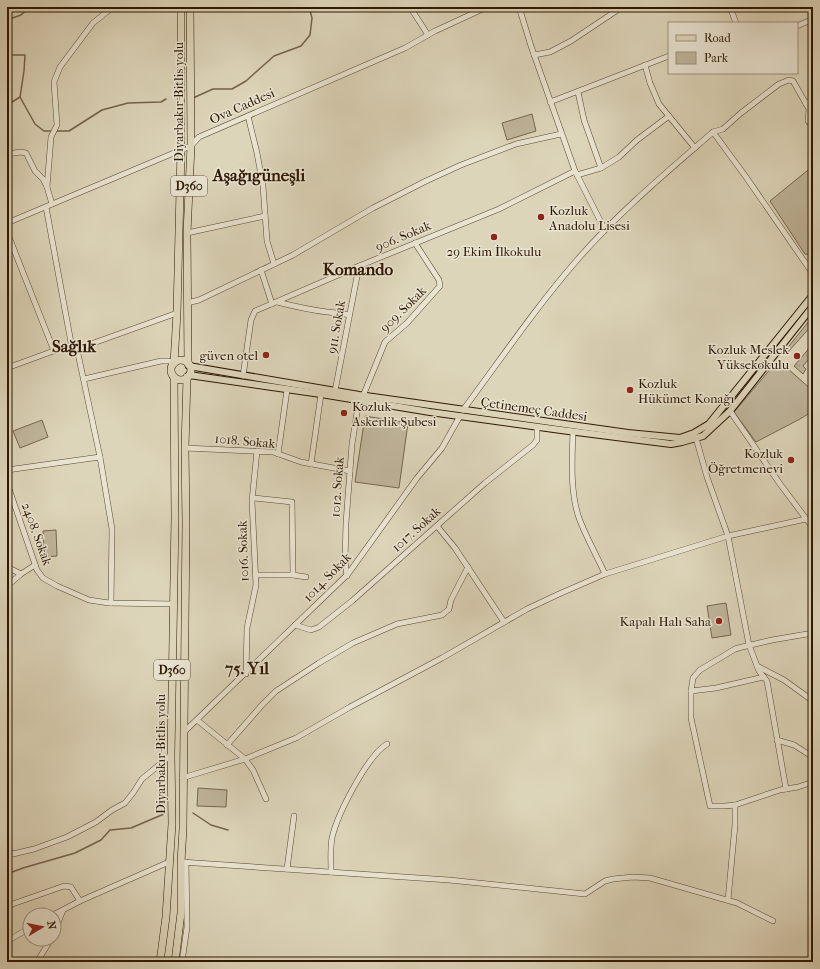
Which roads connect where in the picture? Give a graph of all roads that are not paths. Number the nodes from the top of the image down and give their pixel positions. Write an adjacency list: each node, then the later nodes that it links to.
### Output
1 (113, 7): 31 (street)
2 (181, 7): 27 (highway, Diyarbakır-Bitlis yolu / D360)
3 (190, 7): 25 (highway, Diyarbakır-Bitlis yolu / D360)
4 (410, 7): 12 (street)
5 (487, 7): 12 (street, Ova Caddesi)
6 (519, 7): 13 (street)
7 (622, 7): 13 (street)
8 (730, 7): 10 (street)
9 (813, 19): 11 (street)
10 (736, 22)
11 (798, 26)
12 (428, 35): 20 (street, Ova Caddesi)
13 (534, 55): 18 (street)
14 (668, 56): 15 (street)
15 (645, 65): 16 (street); 21 (street)
16 (578, 92): 18 (street); 29 (street)
17 (813, 100): 19 (street)
18 (550, 102): 24 (street)
19 (806, 104): 22 (street); 23 (street)
20 (248, 116): 25 (street, Ova Caddesi); 34 (street)
21 (669, 116): 26 (street); 29 (street, 906. Sokak)
22 (813, 127)
23 (713, 132): 26 (street); 43 (street)
24 (561, 134): 30 (street); 40 (street)
25 (191, 146): 27 (street, Ova Caddesi); 38 (highway, Diyarbakır-Bitlis yolu / D360)
26 (695, 148): 36 (street)
27 (181, 150): 32 (street, Ova Caddesi); 48 (highway, Diyarbakır-Bitlis yolu / D360)
28 (7, 154): 31 (street)
29 (601, 168): 30 (street, 906. Sokak)
30 (576, 173): 36 (street); 39 (street, 906. Sokak)
31 (47, 187): 32 (street)
32 (52, 204): 33 (street, Ova Caddesi)
33 (46, 207): 35 (street, Ova Caddesi); 50 (street)
34 (265, 216): 38 (street); 40 (street)
35 (7, 224)
36 (604, 230): 63 (street)
37 (7, 232): 51 (street)
38 (187, 233): 45 (highway, Diyarbakır-Bitlis yolu / D360)
39 (415, 243): 41 (street, 906. Sokak); 62 (street, 909. Sokak)
40 (274, 264): 42 (street)
41 (359, 266): 46 (street, 906. Sokak); 49 (street, 911. Sokak)
42 (261, 270): 45 (street); 46 (street)
43 (813, 274)
44 (813, 295): 63 (main road, Çetinemeç Caddesi)
45 (187, 302): 53 (highway, Diyarbakır-Bitlis yolu / D360)
46 (274, 303): 49 (street); 56 (street, 906. Sokak)
47 (813, 306): 64 (main road, Çetinemeç Caddesi)
48 (177, 313): 50 (street); 52 (highway, Diyarbakır-Bitlis yolu / D360)
49 (349, 315): 60 (street, 911. Sokak)
50 (75, 348): 51 (street); 58 (street)
51 (54, 351): 54 (street)
52 (174, 363): 53 (highway); 57 (highway); 58 (street)
53 (189, 365): 55 (highway); 56 (main road, Çetinemeç Caddesi)
54 (7, 368)
55 (188, 376): 57 (highway); 59 (main road, Çetinemeç Caddesi); 69 (highway, Diyarbakır-Bitlis yolu / D360)
56 (244, 376): 60 (main road, Çetinemeç Caddesi)
57 (174, 377): 93 (highway, Diyarbakır-Bitlis yolu / D360)
58 (84, 379): 72 (street)
59 (287, 390): 61 (main road, Çetinemeç Caddesi); 71 (street)
60 (335, 391): 62 (main road, Çetinemeç Caddesi)
61 (321, 394): 62 (main road, Çetinemeç Caddesi); 73 (street)
62 (361, 398): 63 (main road, Çetinemeç Caddesi); 65 (main road, Çetinemeç Caddesi); 75 (street, 1012. Sokak)
63 (463, 410)
64 (730, 411): 68 (main road, Çetinemeç Caddesi); 78 (street)
65 (460, 416): 66 (main road, Çetinemeç Caddesi); 89 (street, 1014. Sokak)
66 (537, 427): 67 (main road, Çetinemeç Caddesi); 79 (street, 1017. Sokak)
67 (573, 432): 68 (main road, Çetinemeç Caddesi); 86 (street)
68 (696, 438): 81 (street)
69 (185, 448): 70 (street, 1018. Sokak); 104 (highway, Diyarbakır-Bitlis yolu / D360)
70 (257, 451): 71 (street, 1018. Sokak); 77 (street, 1016. Sokak)
71 (278, 454): 73 (street, 1018. Sokak)
72 (100, 457): 74 (street); 92 (street)
73 (311, 464): 75 (street, 1018. Sokak)
74 (7, 470)
75 (350, 471): 89 (street, 1012. Sokak)
76 (7, 483): 82 (street, 2408. Sokak)
77 (253, 498): 87 (street, 1016. Sokak); 88 (street)
78 (806, 519): 80 (street); 81 (street)
79 (437, 526): 84 (street); 95 (street, 1017. Sokak)
80 (813, 528)
81 (728, 536): 86 (street); 97 (street)
82 (35, 565): 85 (street); 92 (street, 2408. Sokak)
83 (7, 567): 85 (street)
84 (468, 567): 94 (street); 107 (street)
85 (21, 574): 91 (street)
86 (605, 574): 94 (street)
87 (256, 575): 88 (street); 99 (street, 1016. Sokak)
88 (293, 575): 90 (street)
89 (347, 576): 95 (street, 1014. Sokak)
90 (306, 577)
91 (7, 586)
92 (111, 603): 93 (street, 2408. Sokak)
93 (173, 604): 108 (highway, Diyarbakır-Bitlis yolu / D360)
94 (504, 622): 110 (street)
95 (295, 625): 99 (street, 1014. Sokak)
96 (813, 633): 97 (street)
97 (749, 645): 98 (street); 101 (street)
98 (757, 666): 100 (street); 102 (street)
99 (246, 674): 103 (street, 1014. Sokak)
100 (764, 677): 101 (street); 105 (street)
101 (691, 691): 115 (street)
102 (813, 701)
103 (197, 720): 104 (street, 1014. Sokak); 107 (street)
104 (184, 732): 111 (highway, Diyarbakır-Bitlis yolu / D360)
105 (777, 740): 109 (street); 113 (street)
106 (387, 744): 121 (street)
107 (227, 745): 110 (street)
108 (171, 755): 117 (street); 118 (highway, Diyarbakır-Bitlis yolu / D360)
109 (813, 757)
110 (245, 759): 111 (street); 114 (street)
111 (182, 778): 119 (highway, Diyarbakır-Bitlis yolu / D360)
112 (813, 782): 113 (street)
113 (786, 789): 115 (street)
114 (266, 799)
115 (735, 805): 122 (street)
116 (294, 816): 120 (street)
117 (7, 851)
118 (169, 862): 123 (street); 131 (highway, Diyarbakır-Bitlis yolu / D360)
119 (183, 862): 120 (street); 132 (highway, Diyarbakır-Bitlis yolu / D360); 133 (street)
120 (287, 869): 121 (street)
121 (331, 872): 122 (street)
122 (728, 900): 126 (street)
123 (80, 901): 124 (street); 125 (street)
124 (7, 906)
125 (63, 910)
126 (772, 921)
127 (22, 933): 128 (street)
128 (7, 941)
129 (46, 947): 130 (street)
130 (37, 962)
131 (160, 962)
132 (175, 962)
133 (182, 962)

